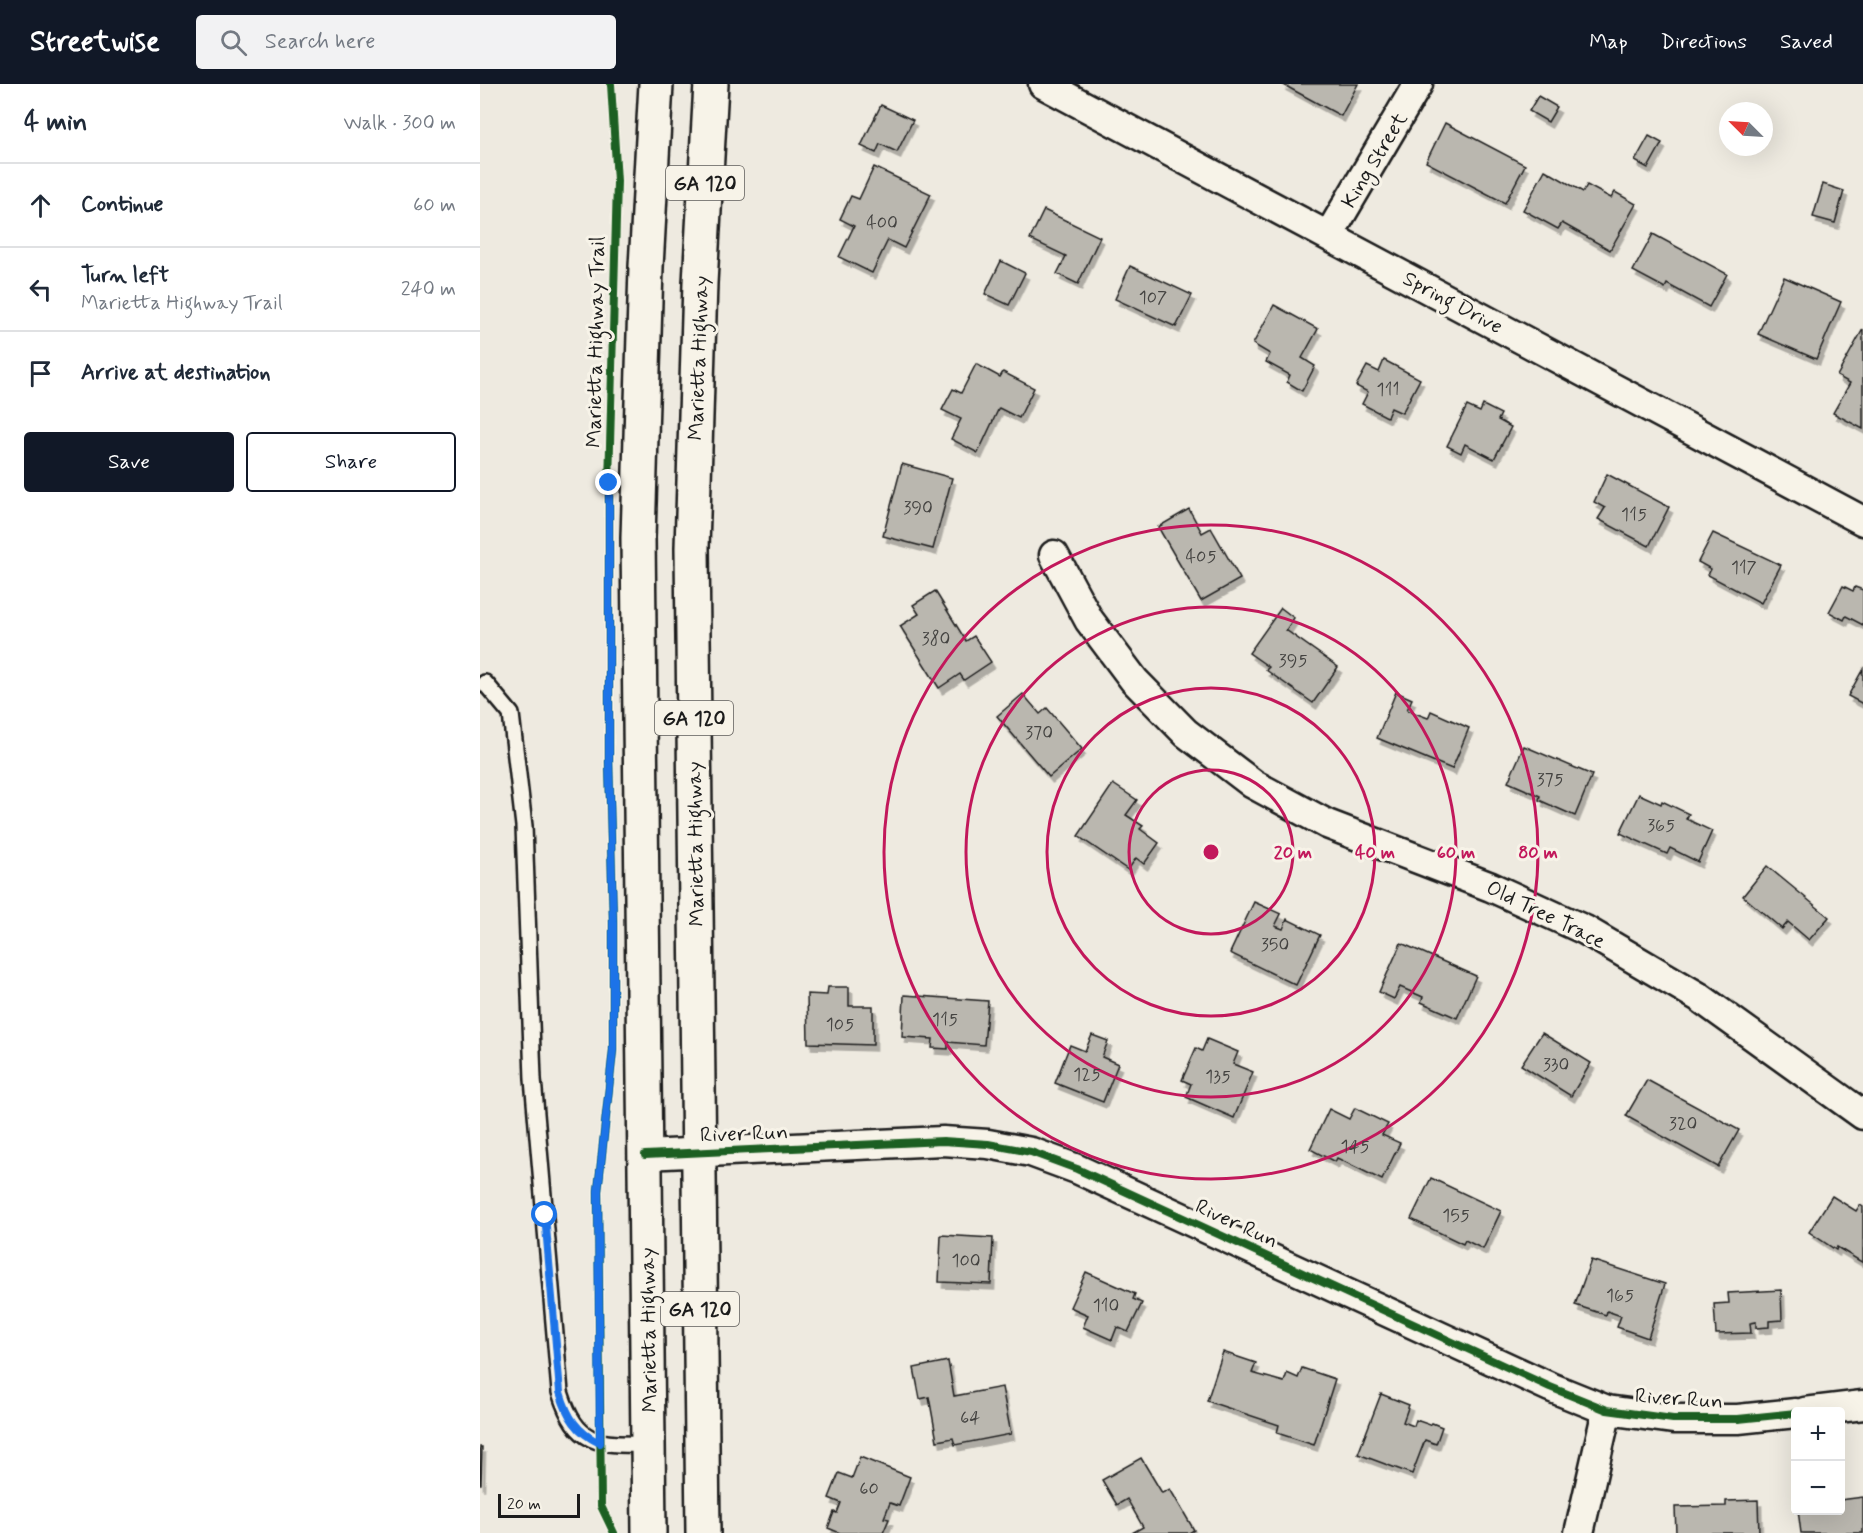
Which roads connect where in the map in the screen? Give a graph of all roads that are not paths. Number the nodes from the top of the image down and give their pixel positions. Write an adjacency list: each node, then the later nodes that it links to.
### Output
1 (656, 84): 11 (highway, Marietta Highway / GA 120)
2 (711, 84): 10 (highway, Marietta Highway / GA 120)
3 (1043, 84): 5 (street, Spring Drive)
4 (1418, 84): 5 (street, King Street)
5 (1329, 235): 6 (street, Spring Drive)
6 (1863, 521)
7 (1054, 555): 9 (street, Old Tree Trace)
8 (485, 683): 16 (lane)
9 (1863, 1115)
10 (699, 1152): 11 (street, River Run); 14 (street, River Run); 18 (highway, Marietta Highway / GA 120)
11 (645, 1155): 16 (highway, Marietta Highway / GA 120)
12 (1863, 1405): 13 (street)
13 (1845, 1407)
14 (1607, 1410): 15 (street, River Run); 19 (street)
15 (1791, 1414)
16 (649, 1444): 17 (highway, Marietta Highway / GA 120)
17 (649, 1533)
18 (702, 1533)
19 (1579, 1533)

